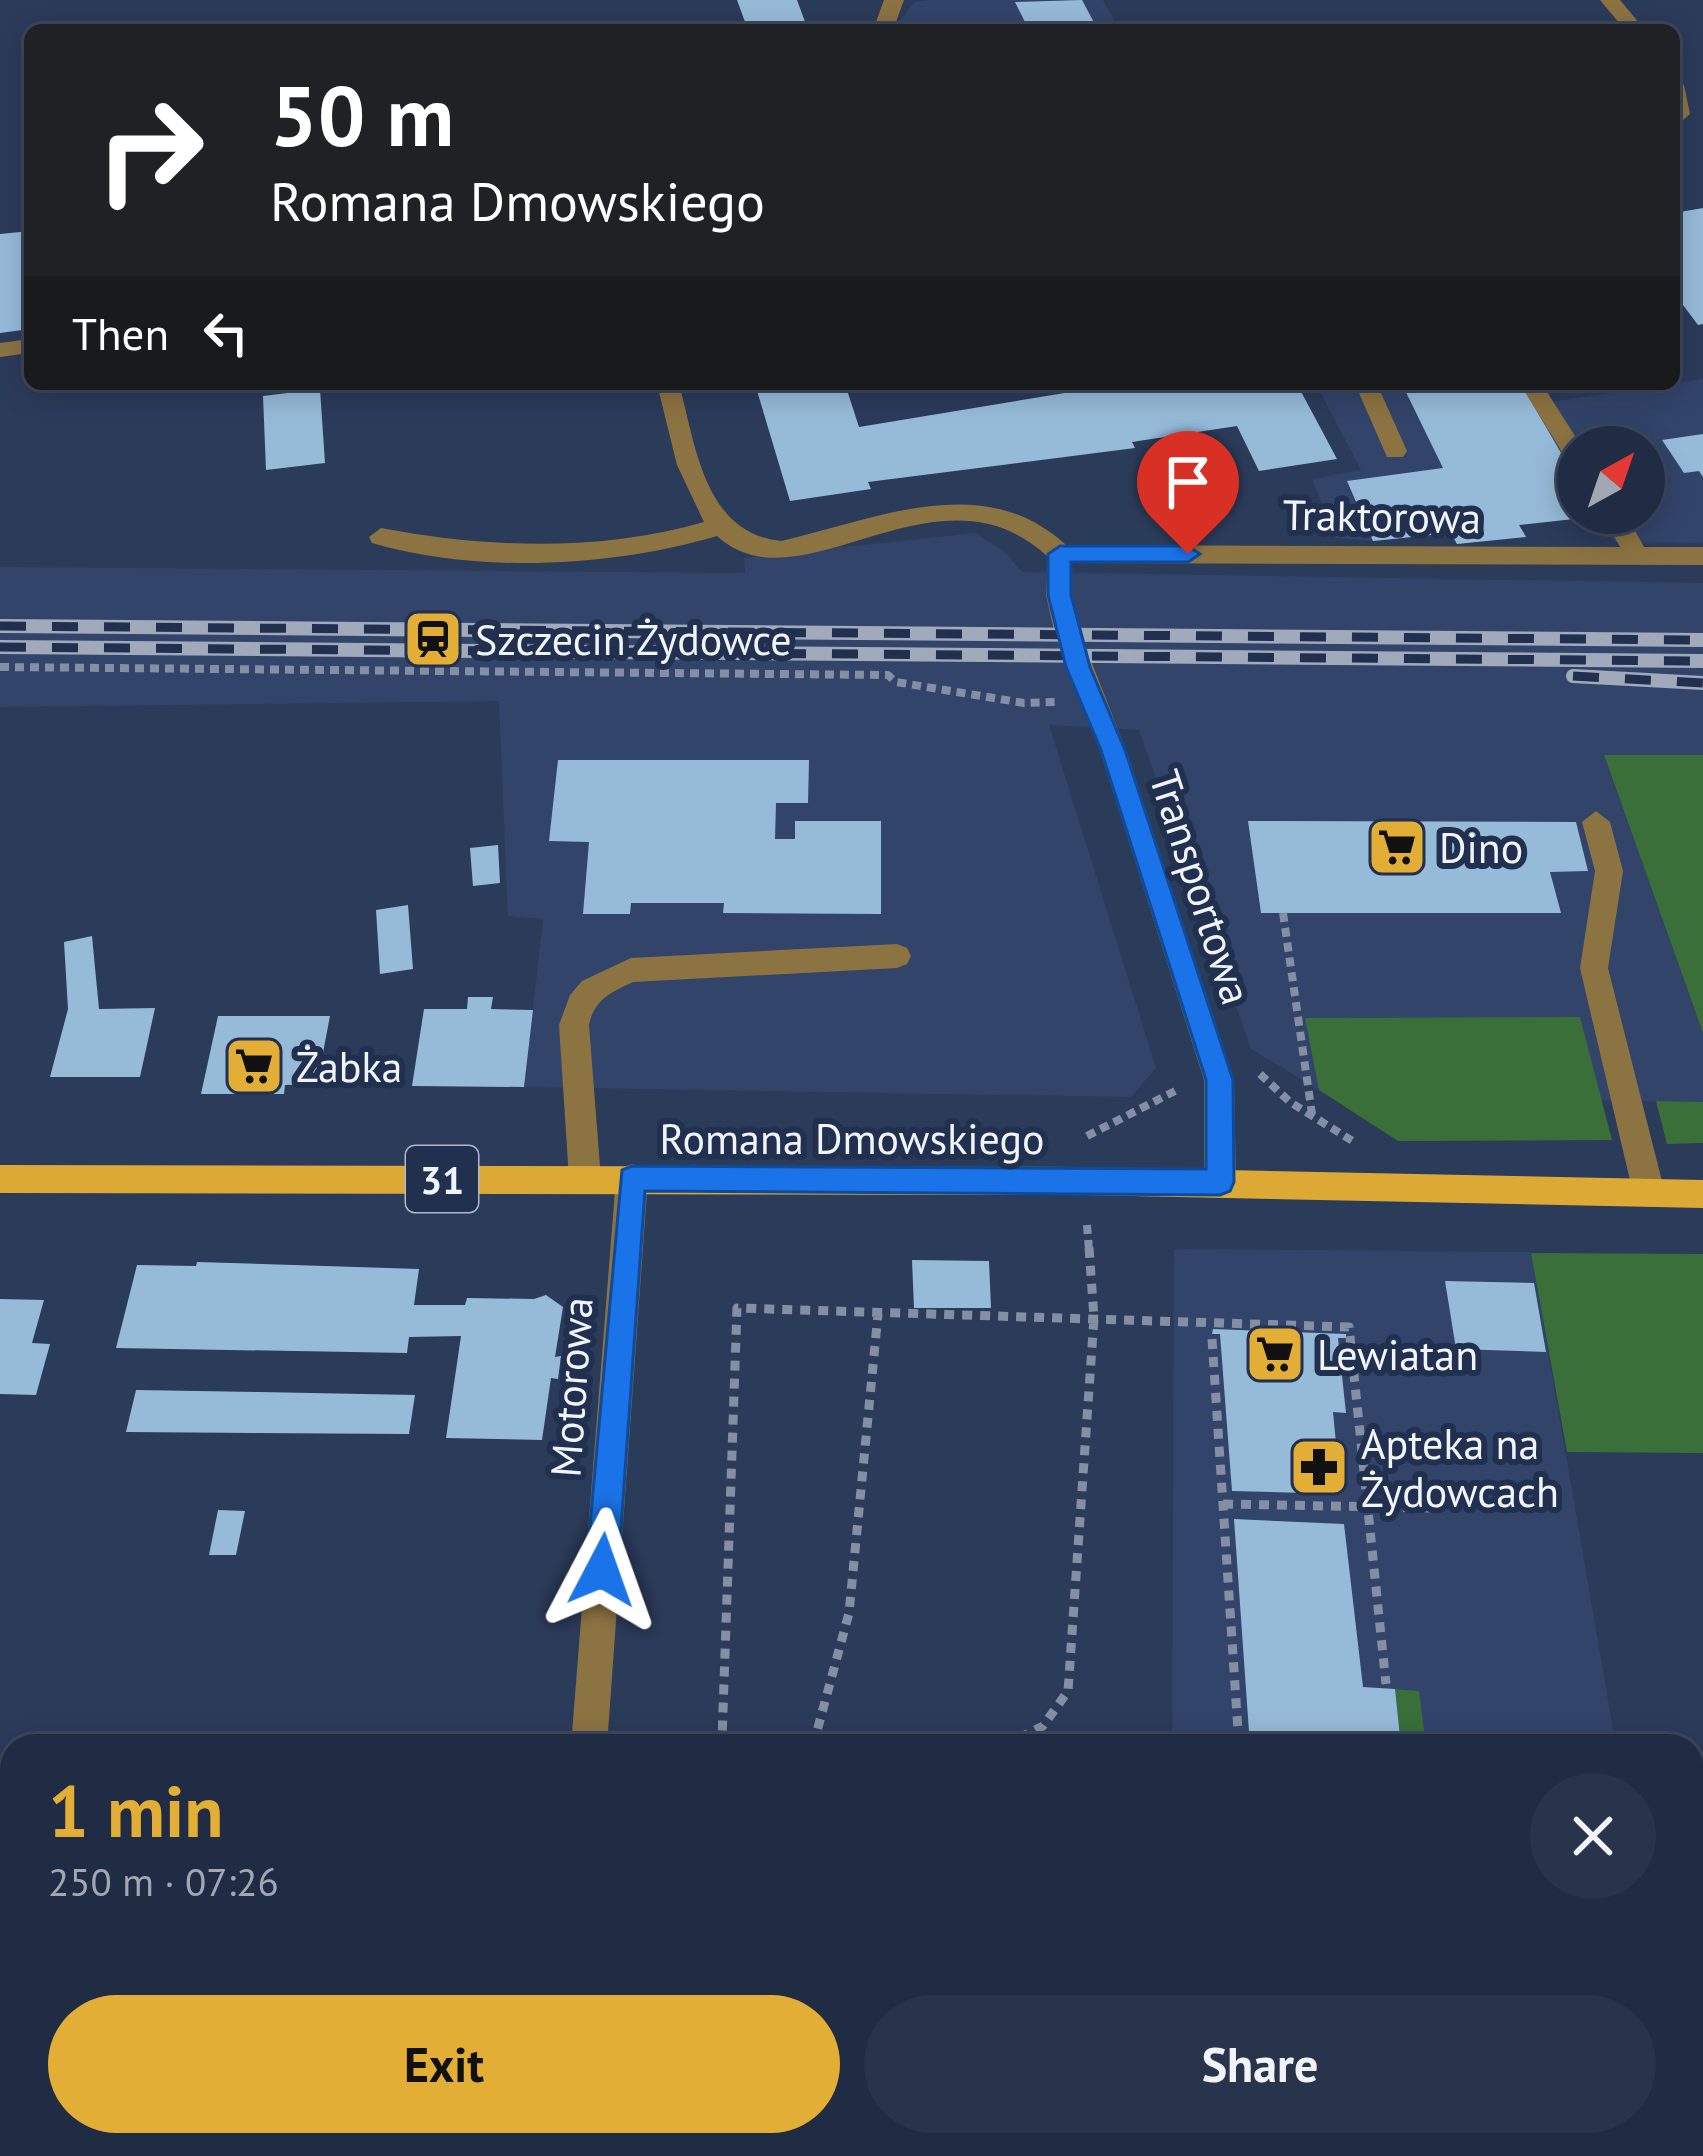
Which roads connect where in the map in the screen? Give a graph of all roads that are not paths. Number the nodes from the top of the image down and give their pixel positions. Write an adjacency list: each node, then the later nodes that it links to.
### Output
1 (1610, 0): 2 (street)
2 (1630, 24)
3 (670, 390): 8 (street)
4 (1369, 390): 7 (street)
5 (1536, 390): 6 (street)
6 (1558, 426)
7 (1395, 451)
8 (718, 527): 10 (street); 11 (street)
9 (1625, 534): 13 (street)
10 (381, 538)
11 (1060, 554): 13 (street, Traktorowa); 19 (street, Transportowa)
12 (1703, 556): 13 (street, Traktorowa)
13 (1638, 558)
14 (1596, 822): 20 (street)
15 (897, 956): 18 (street)
16 (632, 1178): 18 (main road, Romana Dmowskiego / 31); 19 (main road, Romana Dmowskiego / 31); 22 (street, Motorowa)
17 (0, 1179): 18 (main road, Romana Dmowskiego / 31)
18 (585, 1179)
19 (1220, 1182): 20 (main road, Romana Dmowskiego / 31)
20 (1649, 1192): 21 (main road, Romana Dmowskiego / 31)
21 (1703, 1194)
22 (590, 1734)

